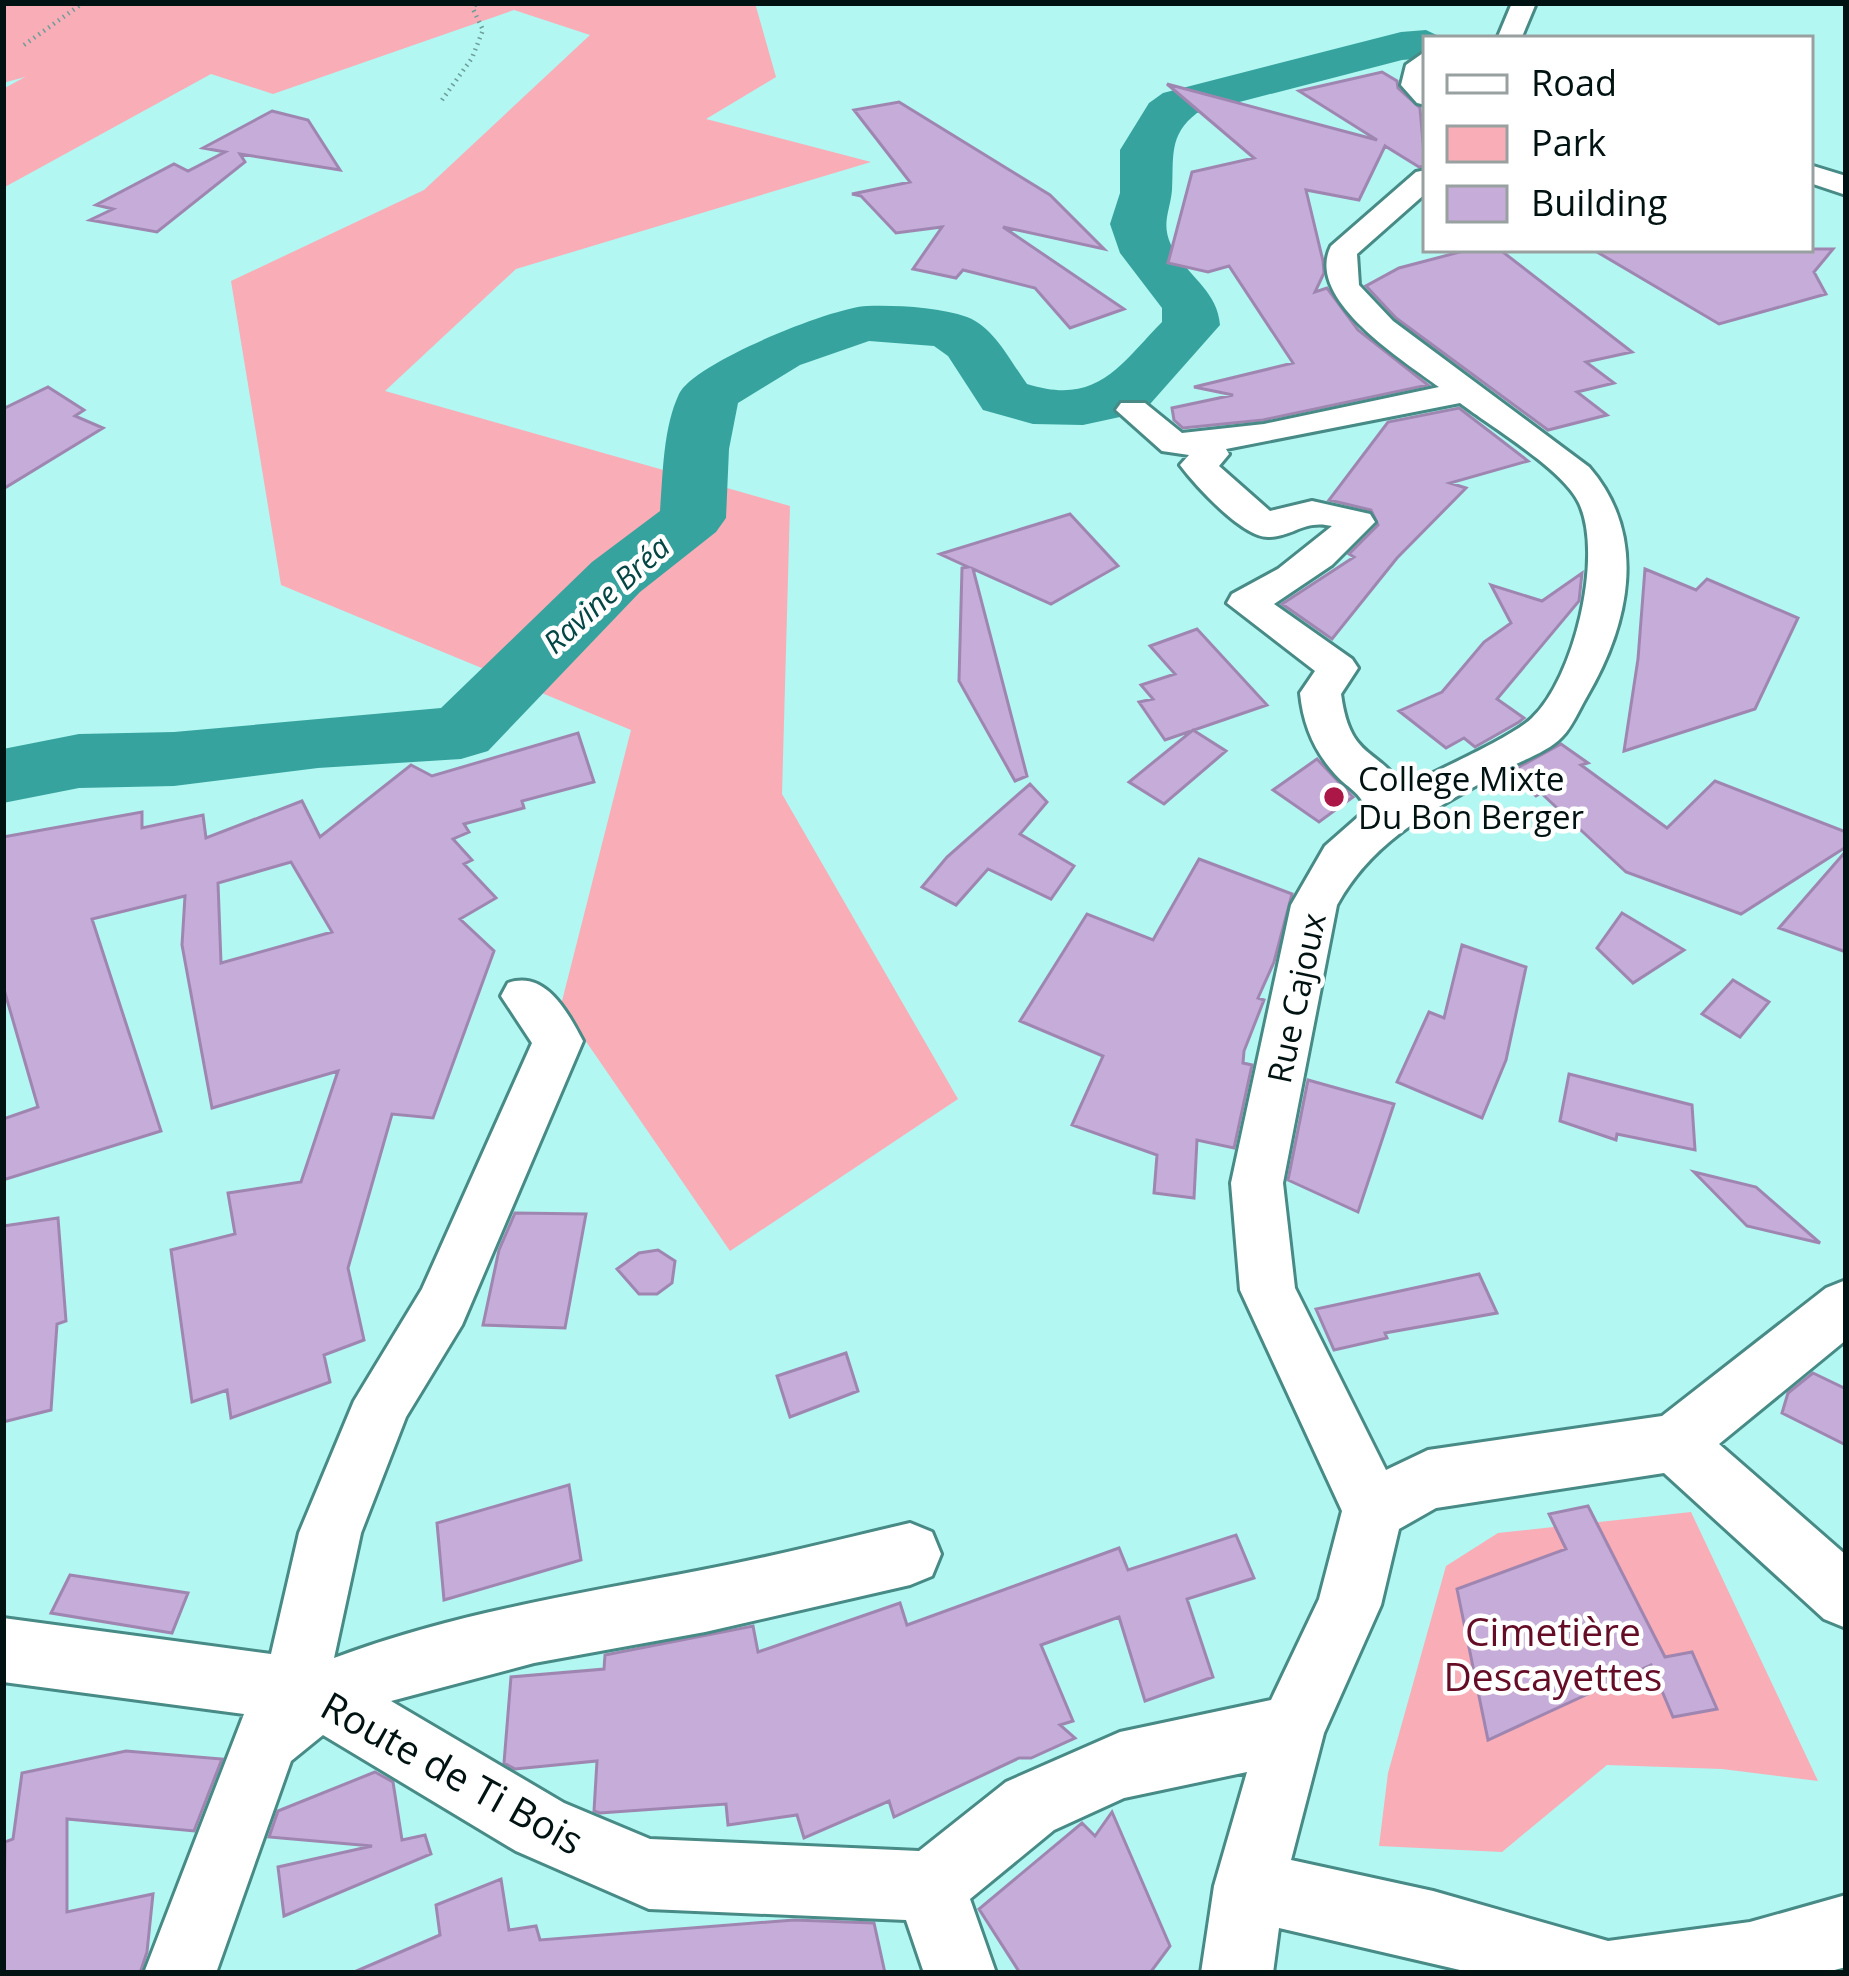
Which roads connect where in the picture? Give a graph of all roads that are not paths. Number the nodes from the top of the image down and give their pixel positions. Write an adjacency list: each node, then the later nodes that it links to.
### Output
1 (1524, 3): 2 (street)
2 (1510, 36)
3 (1423, 62): 4 (street)
4 (1423, 94)
5 (1813, 174): 7 (street)
6 (1423, 181): 8 (street, Rue Cajoux)
7 (1846, 186)
8 (1465, 392): 10 (street); 11 (street, Rue Cajoux)
9 (1133, 410): 10 (street)
10 (1191, 442): 11 (street)
11 (1389, 815): 15 (street, Rue Cajoux)
12 (525, 996): 19 (street)
13 (1846, 1306): 14 (street)
14 (1674, 1444): 15 (street); 17 (street)
15 (1373, 1510): 20 (street)
16 (910, 1554): 19 (street)
17 (1846, 1597)
18 (3, 1650): 19 (street, Route de Ti Bois)
19 (307, 1692): 21 (street, Route de Ti Bois); 24 (street)
20 (1292, 1729): 21 (street); 22 (street)
21 (930, 1886): 25 (street)
22 (1249, 1886): 26 (street); 27 (street)
23 (1846, 1931): 28 (street)
24 (180, 1973)
25 (961, 1973)
26 (1237, 1973)
27 (1599, 1973)
28 (1618, 1973)

